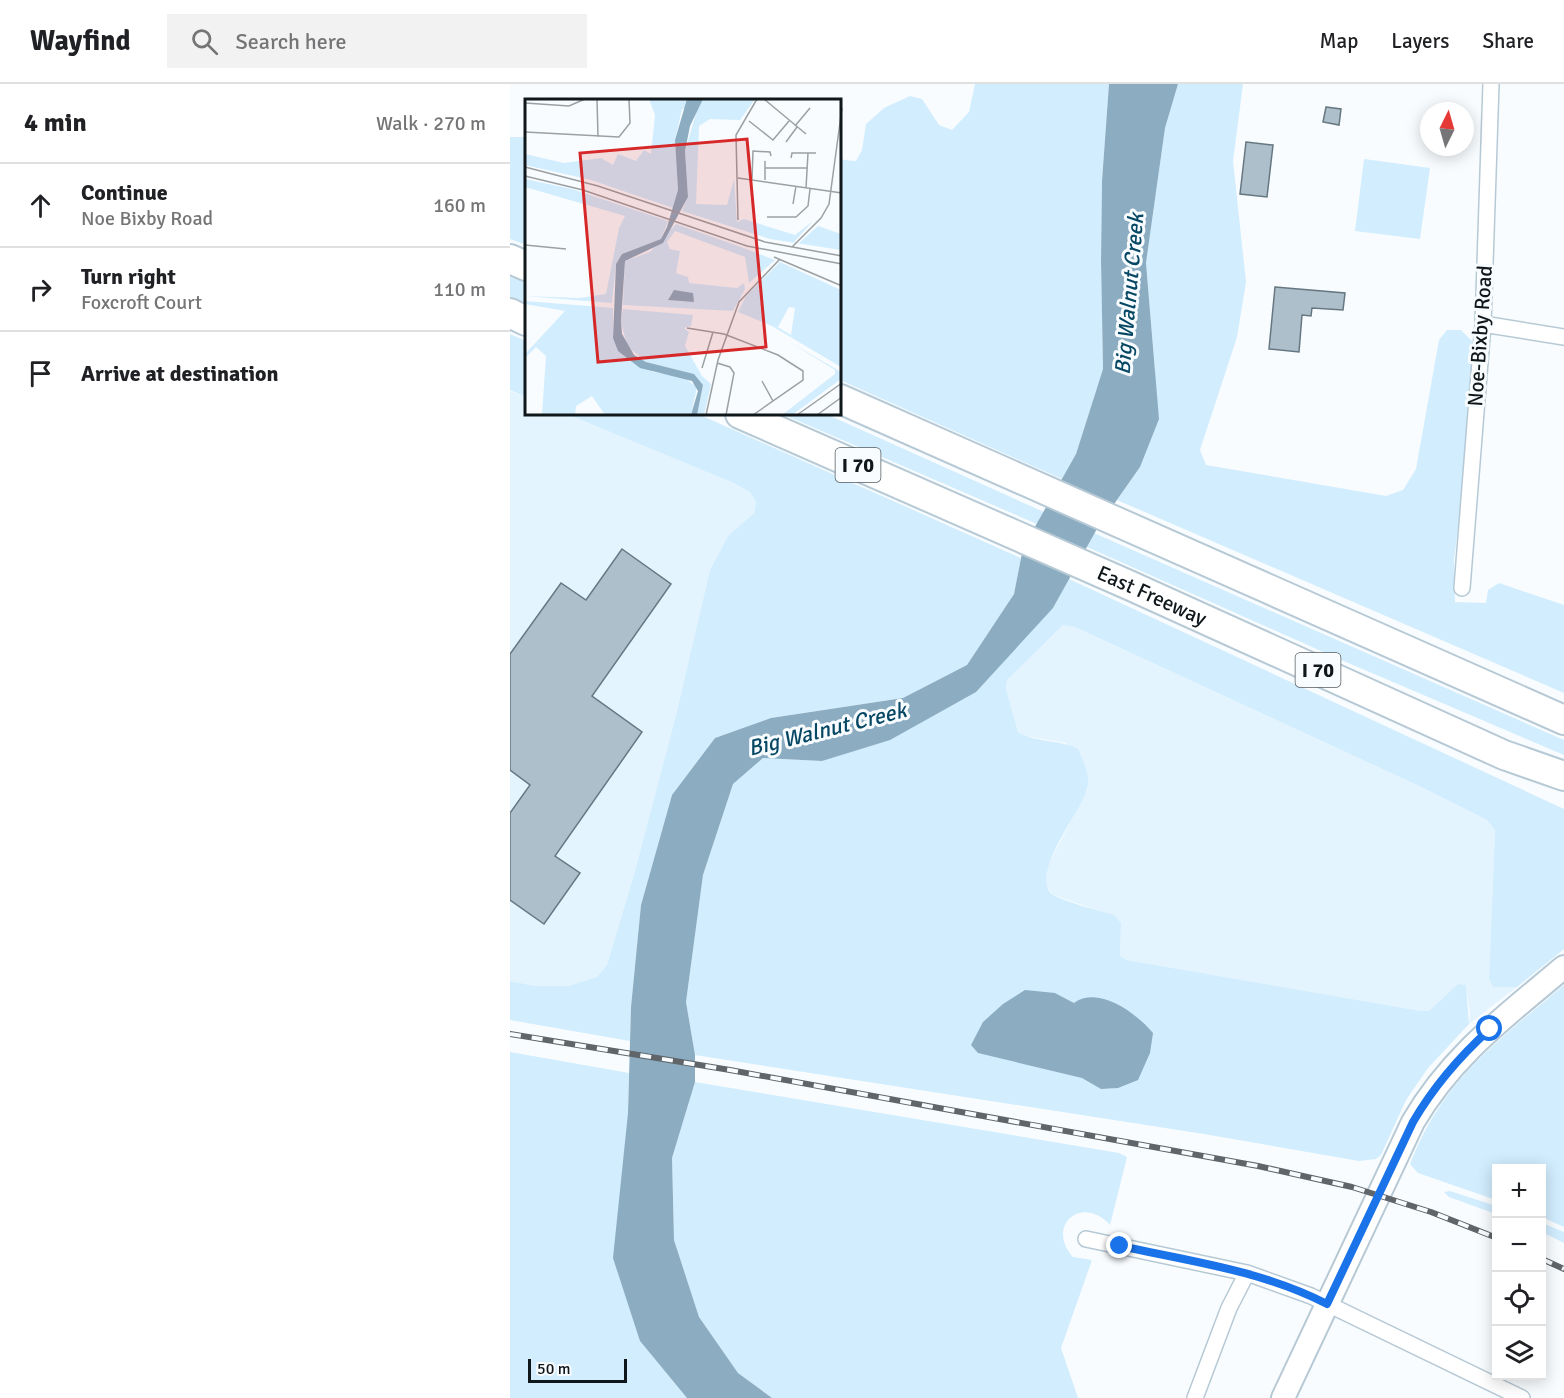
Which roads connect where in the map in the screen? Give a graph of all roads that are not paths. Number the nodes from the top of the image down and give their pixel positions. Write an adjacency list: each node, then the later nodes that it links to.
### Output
1 (1491, 84): 6 (street, Noe-Bixby Road)
2 (510, 259): 3 (highway)
3 (525, 266)
4 (510, 313): 5 (highway)
5 (525, 320)
6 (1483, 324): 7 (street); 10 (street, Noe-Bixby Road)
7 (1564, 337)
8 (842, 400): 11 (highway, I 70)
9 (745, 416): 12 (highway, East Freeway / I 70)
10 (1462, 588)
11 (1564, 720)
12 (1504, 755): 13 (highway, East Freeway / I 70); 14 (highway)
13 (1564, 776)
14 (1564, 786)
15 (1564, 968): 18 (street)
16 (1086, 1239): 17 (street)
17 (1246, 1273): 18 (street); 19 (street)
18 (1327, 1304): 20 (street); 21 (street)
19 (1195, 1398)
20 (1283, 1398)
21 (1522, 1398)

